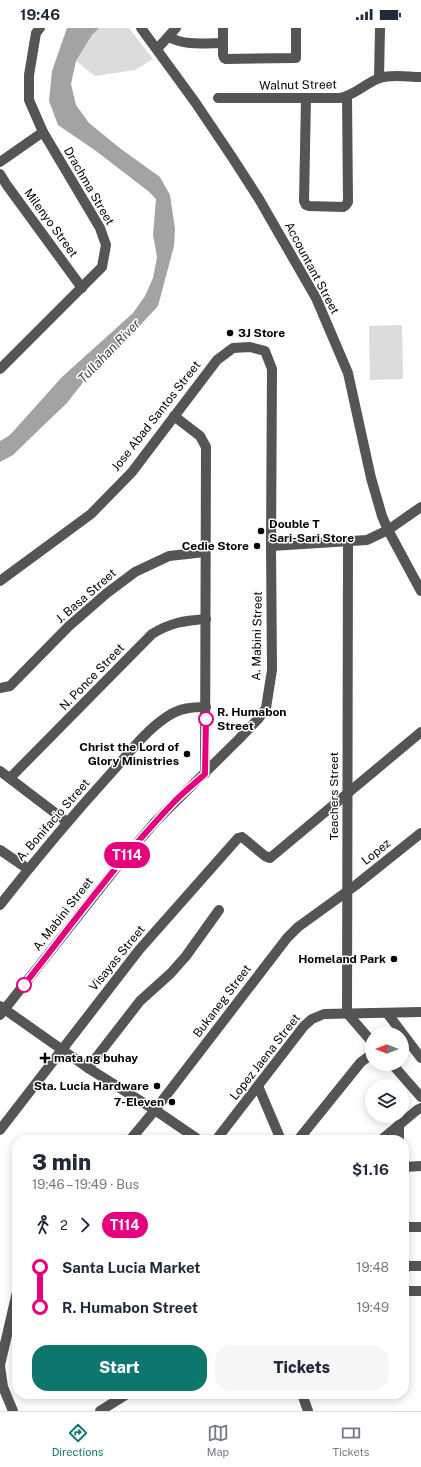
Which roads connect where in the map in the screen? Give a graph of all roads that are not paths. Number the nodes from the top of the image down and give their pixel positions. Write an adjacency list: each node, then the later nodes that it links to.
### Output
1 (40, 28): 15 (street, Drachma Street)
2 (141, 28): 9 (street, Accountant Street)
3 (176, 28): 7 (street)
4 (223, 28): 8 (street)
5 (296, 28): 8 (street)
6 (380, 28): 11 (street)
7 (169, 37): 8 (street); 9 (street)
8 (223, 43)
9 (156, 49): 23 (street, Accountant Street)
10 (421, 77): 11 (street, Walnut Street)
11 (379, 78): 12 (street, Walnut Street)
12 (347, 96): 14 (street, Walnut Street); 14 (street)
13 (218, 98): 14 (street, Walnut Street)
14 (306, 98)
15 (43, 132): 16 (street); 18 (street, Drachma Street)
16 (0, 162)
17 (0, 174): 18 (street, Milenyo Street)
18 (82, 288): 20 (street, Drachma Street)
19 (265, 351): 21 (street, Jose Abad Santos Street); 25 (street, A. Mabini Street)
20 (1, 366)
21 (174, 416): 26 (street); 27 (street, Jose Abad Santos Street)
22 (421, 507): 23 (street)
23 (388, 530): 24 (street); 28 (street, Accountant Street)
24 (348, 542): 25 (street); 36 (street, Teachers Street)
25 (271, 546): 34 (street, A. Mabini Street)
26 (205, 552): 29 (street); 30 (street, J. Basa Street)
27 (0, 581)
28 (421, 591)
29 (206, 619): 31 (street); 35 (street, N. Ponce Street)
30 (0, 688)
31 (206, 707): 34 (street); 37 (street, A. Bonifacio Street)
32 (421, 732): 36 (street)
33 (0, 771): 35 (street)
34 (205, 774): 44 (street, A. Mabini Street)
35 (10, 778): 37 (street)
36 (347, 793): 41 (street, Teachers Street); 49 (street, Visayas Street)
37 (67, 822): 40 (street, A. Bonifacio Street)
38 (421, 833): 41 (street, Lopez)
39 (0, 850): 40 (street)
40 (28, 869): 42 (street, A. Bonifacio Street)
41 (347, 891): 46 (street, Teachers Street); 57 (street, Bukaneg Street)
42 (0, 905)
43 (219, 910): 52 (street)
44 (2, 1010): 49 (street)
45 (421, 1012): 47 (street, Lopez Jaena Street)
46 (347, 1013): 47 (street, Lopez Jaena Street); 48 (street); 54 (street, Lopez Jaena Street)
47 (387, 1013): 50 (street)
48 (365, 1034)
49 (62, 1050): 52 (street); 59 (street, Visayas Street)
50 (421, 1058)
51 (365, 1060): 64 (street)
52 (88, 1068): 57 (street)
53 (398, 1071): 55 (street)
54 (258, 1086): 62 (street, Lopez Jaena Street); 63 (street)
55 (421, 1097)
56 (421, 1108): 58 (street)
57 (155, 1110): 60 (street, Bukaneg Street); 61 (street)
58 (399, 1125): 65 (street); 66 (street)
59 (0, 1130)
60 (134, 1135)
61 (192, 1135)
62 (220, 1135)
63 (279, 1135)
64 (302, 1135)
65 (388, 1135)
66 (399, 1135)
67 (421, 1166): 68 (street)
68 (409, 1167)
69 (409, 1227): 70 (street)
70 (421, 1227)
71 (409, 1266): 72 (street)
72 (421, 1266)
73 (409, 1290): 74 (street)
74 (421, 1291)
75 (12, 1313): 76 (street)
76 (0, 1365): 79 (street)
77 (118, 1399): 80 (street)
78 (304, 1399): 81 (street)
79 (13, 1411)
80 (100, 1411)
81 (308, 1411)

